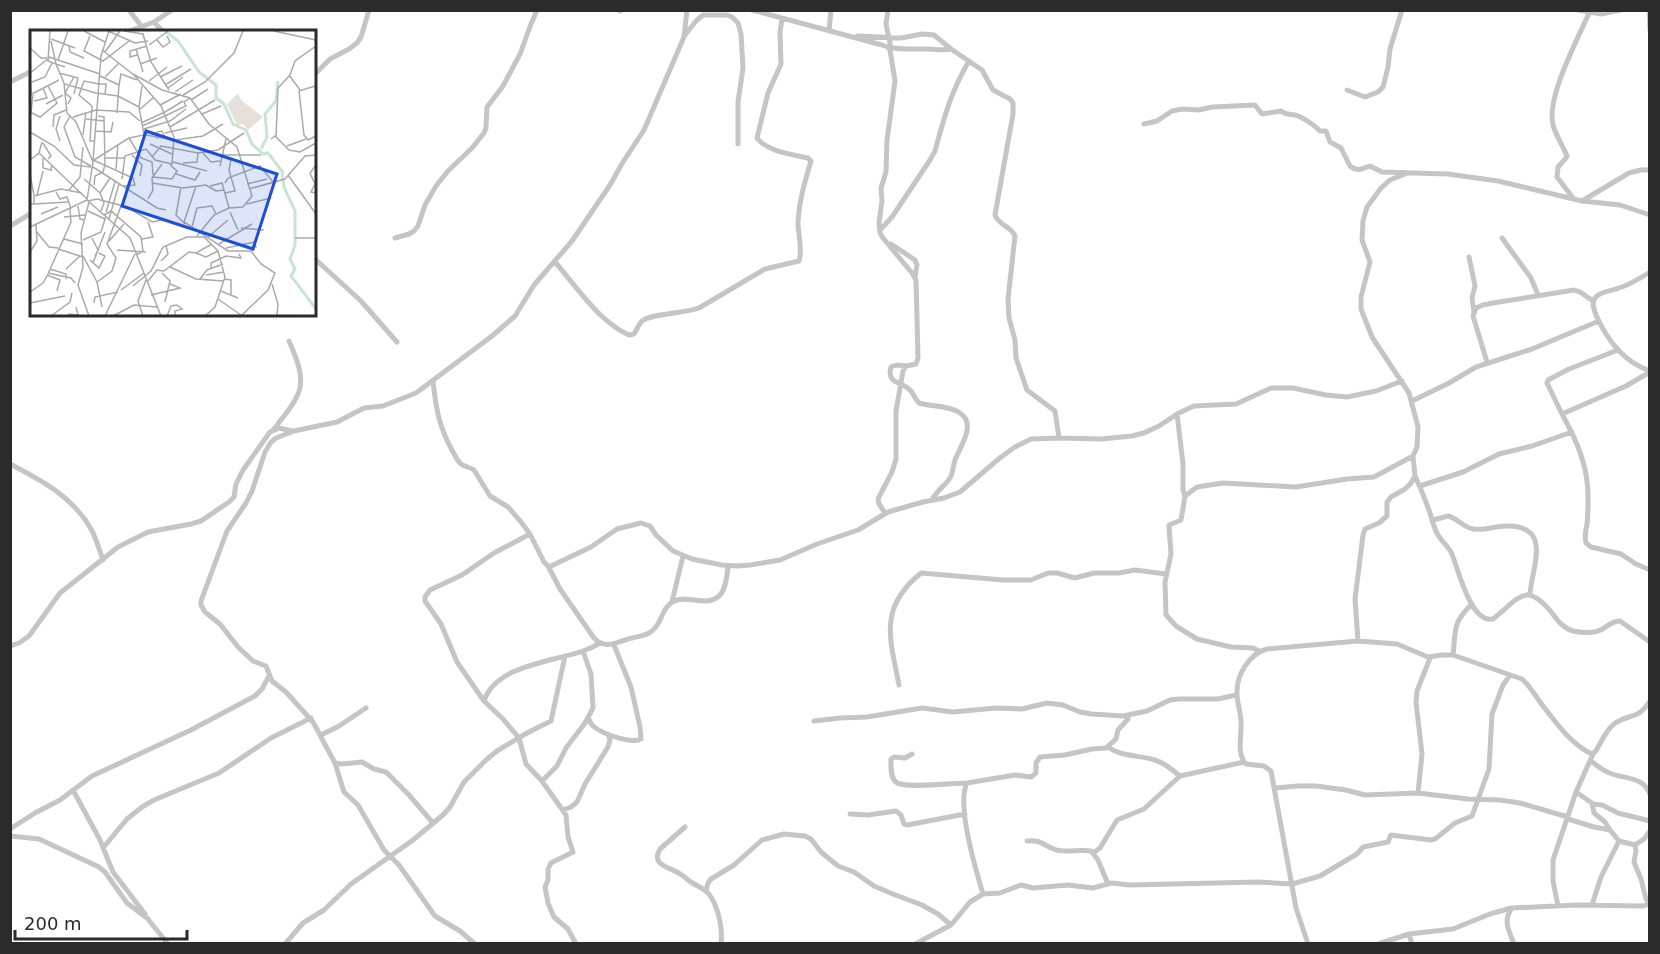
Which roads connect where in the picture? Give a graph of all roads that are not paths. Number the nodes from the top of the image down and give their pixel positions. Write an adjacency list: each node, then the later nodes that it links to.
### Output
1 (129, 10): 18 (street)
2 (159, 10): 15 (street)
3 (172, 10): 15 (street)
4 (369, 10): 30 (street)
5 (537, 10): 43 (street)
6 (687, 10): 24 (street)
7 (752, 10): 16 (street)
8 (831, 10): 21 (street)
9 (888, 10): 25 (street)
10 (1402, 10): 32 (street)
11 (1578, 10): 14 (street)
12 (1621, 10): 14 (street)
13 (1649, 10): 22 (street)
14 (1589, 14): 37 (street)
15 (163, 16): 17 (street)
16 (782, 19): 21 (street); 48 (street)
17 (154, 22): 18 (street); 20 (street)
18 (142, 27): 19 (street)
19 (133, 30)
20 (162, 30)
21 (829, 31): 23 (street)
22 (1650, 31)
23 (849, 36): 25 (street); 26 (street)
24 (684, 37): 34 (street); 48 (street)
25 (888, 38): 26 (street); 27 (street)
26 (889, 47): 27 (street); 42 (street)
27 (951, 49): 28 (street)
28 (969, 61): 42 (street); 70 (street)
29 (30, 72): 31 (street)
30 (316, 73)
31 (10, 82)
32 (1347, 90)
33 (1144, 124): 36 (street)
34 (738, 144)
35 (1650, 170): 38 (street)
36 (1410, 173): 37 (street); 62 (street)
37 (1574, 199): 38 (street)
38 (1582, 201): 40 (street)
39 (30, 214): 41 (street)
40 (1650, 215)
41 (10, 226)
42 (880, 230): 45 (street)
43 (394, 238)
44 (1502, 238): 51 (street)
45 (887, 242): 50 (street); 50 (street)
46 (1469, 257): 53 (street)
47 (316, 260): 56 (street)
48 (555, 262): 61 (street)
49 (1650, 272): 52 (street)
50 (915, 277): 59 (street)
51 (1538, 295): 52 (street); 53 (street)
52 (1593, 301): 54 (street)
53 (1474, 312): 58 (street)
54 (1599, 321): 57 (street); 58 (street)
55 (289, 341): 67 (street)
56 (397, 342)
57 (1618, 350): 60 (street); 66 (street)
58 (1487, 362): 64 (street)
59 (906, 366): 63 (street); 63 (street)
60 (1650, 372): 66 (street)
61 (433, 381): 68 (street); 79 (street)
62 (1402, 381): 64 (street); 65 (street)
63 (901, 385): 76 (street); 77 (street)
64 (1412, 401): 71 (street)
65 (1177, 414): 70 (street); 75 (street)
66 (1562, 414): 69 (street)
67 (274, 429): 68 (street); 81 (street)
68 (294, 431): 100 (street)
69 (1572, 432): 74 (street); 84 (street)
70 (1059, 438): 76 (street)
71 (1413, 456): 73 (street); 75 (street)
72 (10, 464): 81 (street)
73 (1415, 476): 74 (street); 89 (street)
74 (1420, 486): 78 (street)
75 (1185, 496): 85 (street)
76 (932, 500): 77 (street)
77 (885, 513): 83 (street)
78 (1433, 520): 86 (street); 88 (street)
79 (530, 534): 82 (street); 103 (street)
80 (683, 556): 82 (street); 83 (street); 87 (street)
81 (103, 560): 93 (street)
82 (548, 566): 91 (street)
83 (728, 566): 87 (street)
84 (1650, 570)
85 (1166, 574): 95 (street); 101 (street)
86 (1530, 594): 88 (street); 90 (street)
87 (672, 602): 92 (street)
88 (1472, 604): 96 (street)
89 (1358, 641): 95 (street); 98 (street)
90 (1650, 642)
91 (600, 644): 92 (street); 94 (street)
92 (614, 645): 110 (street)
93 (10, 646)
94 (584, 651): 97 (street); 107 (street)
95 (1259, 651): 102 (street)
96 (1453, 655): 98 (street); 99 (street)
97 (565, 656): 103 (street); 112 (street)
98 (1430, 657): 125 (street)
99 (1510, 675): 115 (street); 127 (street)
100 (269, 676): 108 (street); 123 (street)
101 (899, 685)
102 (1236, 695): 106 (street); 117 (street)
103 (484, 701): 112 (street)
104 (1650, 701): 115 (street)
105 (366, 708): 111 (street)
106 (1128, 716): 109 (street); 113 (street)
107 (588, 717): 110 (street); 120 (street)
108 (310, 718): 111 (street); 143 (street)
109 (814, 721)
110 (608, 734): 129 (street)
111 (321, 735): 118 (street)
112 (519, 738): 120 (street); 134 (street)
113 (1108, 747): 119 (street); 121 (street)
114 (912, 754): 121 (street)
115 (1593, 754): 116 (street)
116 (1591, 761): 124 (street); 126 (street)
117 (1244, 762): 119 (street); 122 (street)
118 (335, 764): 134 (street); 145 (street)
119 (1180, 776): 144 (street)
120 (542, 781): 129 (street)
121 (967, 783): 131 (street)
122 (1275, 788): 125 (street); 147 (street)
123 (73, 790): 136 (street); 143 (street)
124 (1576, 792): 128 (street); 132 (street)
125 (1418, 793): 127 (street)
126 (1650, 794)
127 (1478, 799): 132 (street); 147 (street)
128 (1592, 804): 133 (street); 137 (street)
129 (563, 810): 160 (street)
130 (850, 814): 131 (street)
131 (965, 814): 149 (street)
132 (1568, 818): 137 (street); 152 (street)
133 (1650, 821)
134 (433, 823): 145 (street)
135 (685, 827): 148 (street)
136 (10, 829)
137 (1610, 830): 141 (street)
138 (1650, 831): 142 (street)
139 (10, 836): 154 (street)
140 (1027, 841): 144 (street)
141 (1619, 841): 142 (street); 151 (street)
142 (1635, 845): 150 (street)
143 (104, 848): 154 (street)
144 (1094, 853): 146 (street)
145 (390, 855): 158 (street); 159 (street)
146 (1108, 884): 147 (street); 149 (street)
147 (1292, 884): 163 (street)
148 (706, 891): 155 (street); 161 (street)
149 (983, 894): 155 (street)
150 (1649, 904): 151 (street)
151 (1592, 905): 152 (street)
152 (1558, 906): 153 (street)
153 (1511, 908): 156 (street); 166 (street)
154 (147, 918): 157 (street)
155 (951, 925): 162 (street)
156 (1409, 934): 164 (street); 165 (street)
157 (168, 944)
158 (285, 944)
159 (475, 944)
160 (576, 944)
161 (721, 944)
162 (915, 944)
163 (1308, 944)
164 (1378, 944)
165 (1412, 944)
166 (1514, 944)

